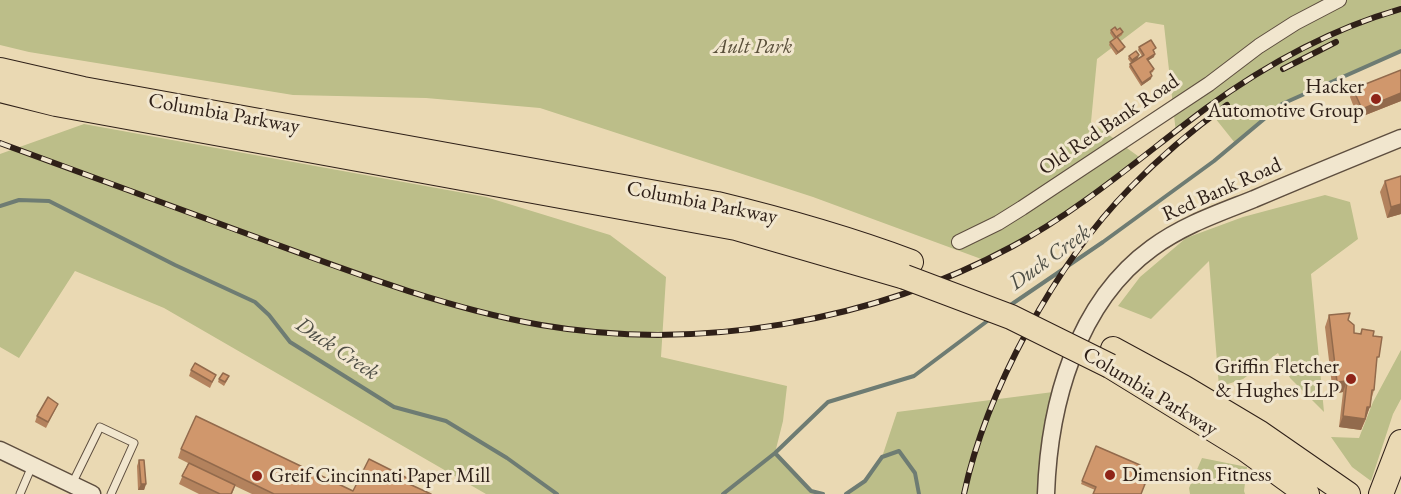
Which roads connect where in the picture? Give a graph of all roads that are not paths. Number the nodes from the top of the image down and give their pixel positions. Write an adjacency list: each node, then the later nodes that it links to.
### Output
1 (1339, 0): 5 (street, Old Red Bank Road)
2 (0, 70): 6 (highway, Columbia Parkway)
3 (0, 90): 6 (highway, Columbia Parkway)
4 (1401, 138): 17 (street, Red Bank Road)
5 (959, 242)
6 (908, 269): 7 (highway, Columbia Parkway)
7 (1112, 358): 13 (highway, Columbia Parkway); 18 (highway, Columbia Parkway)
8 (1401, 442): 19 (highway)
9 (0, 450): 10 (street)
10 (32, 465): 12 (street); 14 (lane)
11 (1401, 470): 20 (highway)
12 (72, 484): 15 (street); 16 (lane)
13 (1345, 491)
14 (20, 494)
15 (92, 494)
16 (111, 494)
17 (1046, 494)
18 (1307, 494)
19 (1381, 494)
20 (1392, 494)

